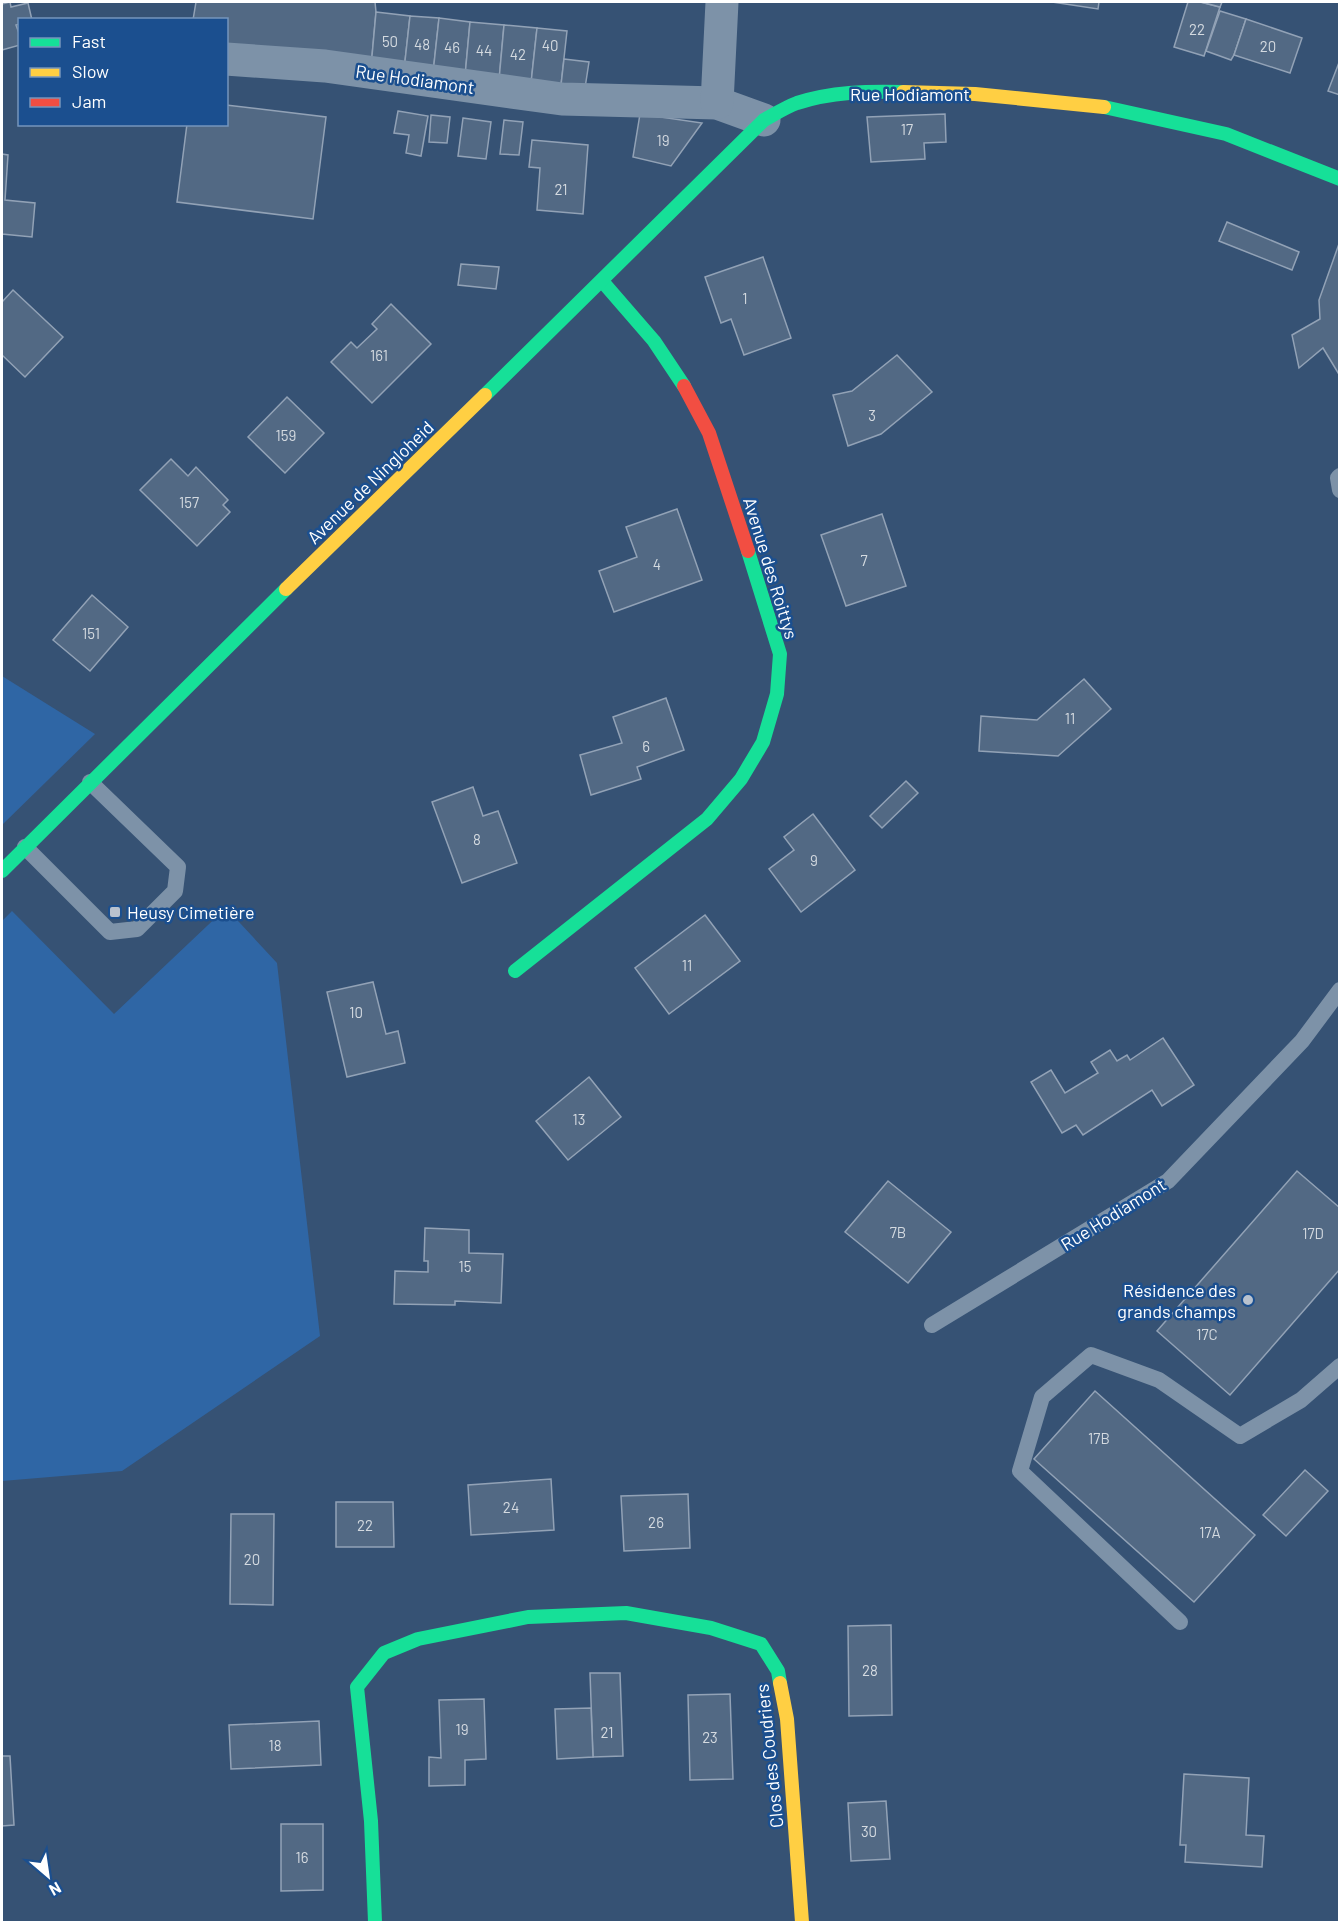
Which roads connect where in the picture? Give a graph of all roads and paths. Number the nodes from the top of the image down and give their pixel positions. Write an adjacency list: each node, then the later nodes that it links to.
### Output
1 (722, 2): 3 (street)
2 (228, 59): 3 (street, Rue Hodiamont)
3 (717, 103): 4 (street, Rue Hodiamont)
4 (764, 120): 5 (street, Rue Hodiamont); 6 (street, Avenue de Ningloheid)
5 (1340, 179)
6 (602, 281): 9 (street, Avenue de Ningloheid); 12 (street, Avenue des Roittys)
7 (1340, 476): 8 (lane)
8 (1340, 490)
9 (90, 782): 10 (street, Avenue de Ningloheid); 10 (lane)
10 (25, 847): 11 (street, Avenue de Ningloheid)
11 (2, 871)
12 (515, 971)
13 (1340, 990): 14 (lane, Rue Hodiamont)
14 (932, 1326)
15 (1340, 1366): 16 (lane)
16 (1180, 1622)
17 (375, 1923): 18 (street, Clos des Coudriers)
18 (802, 1923)

